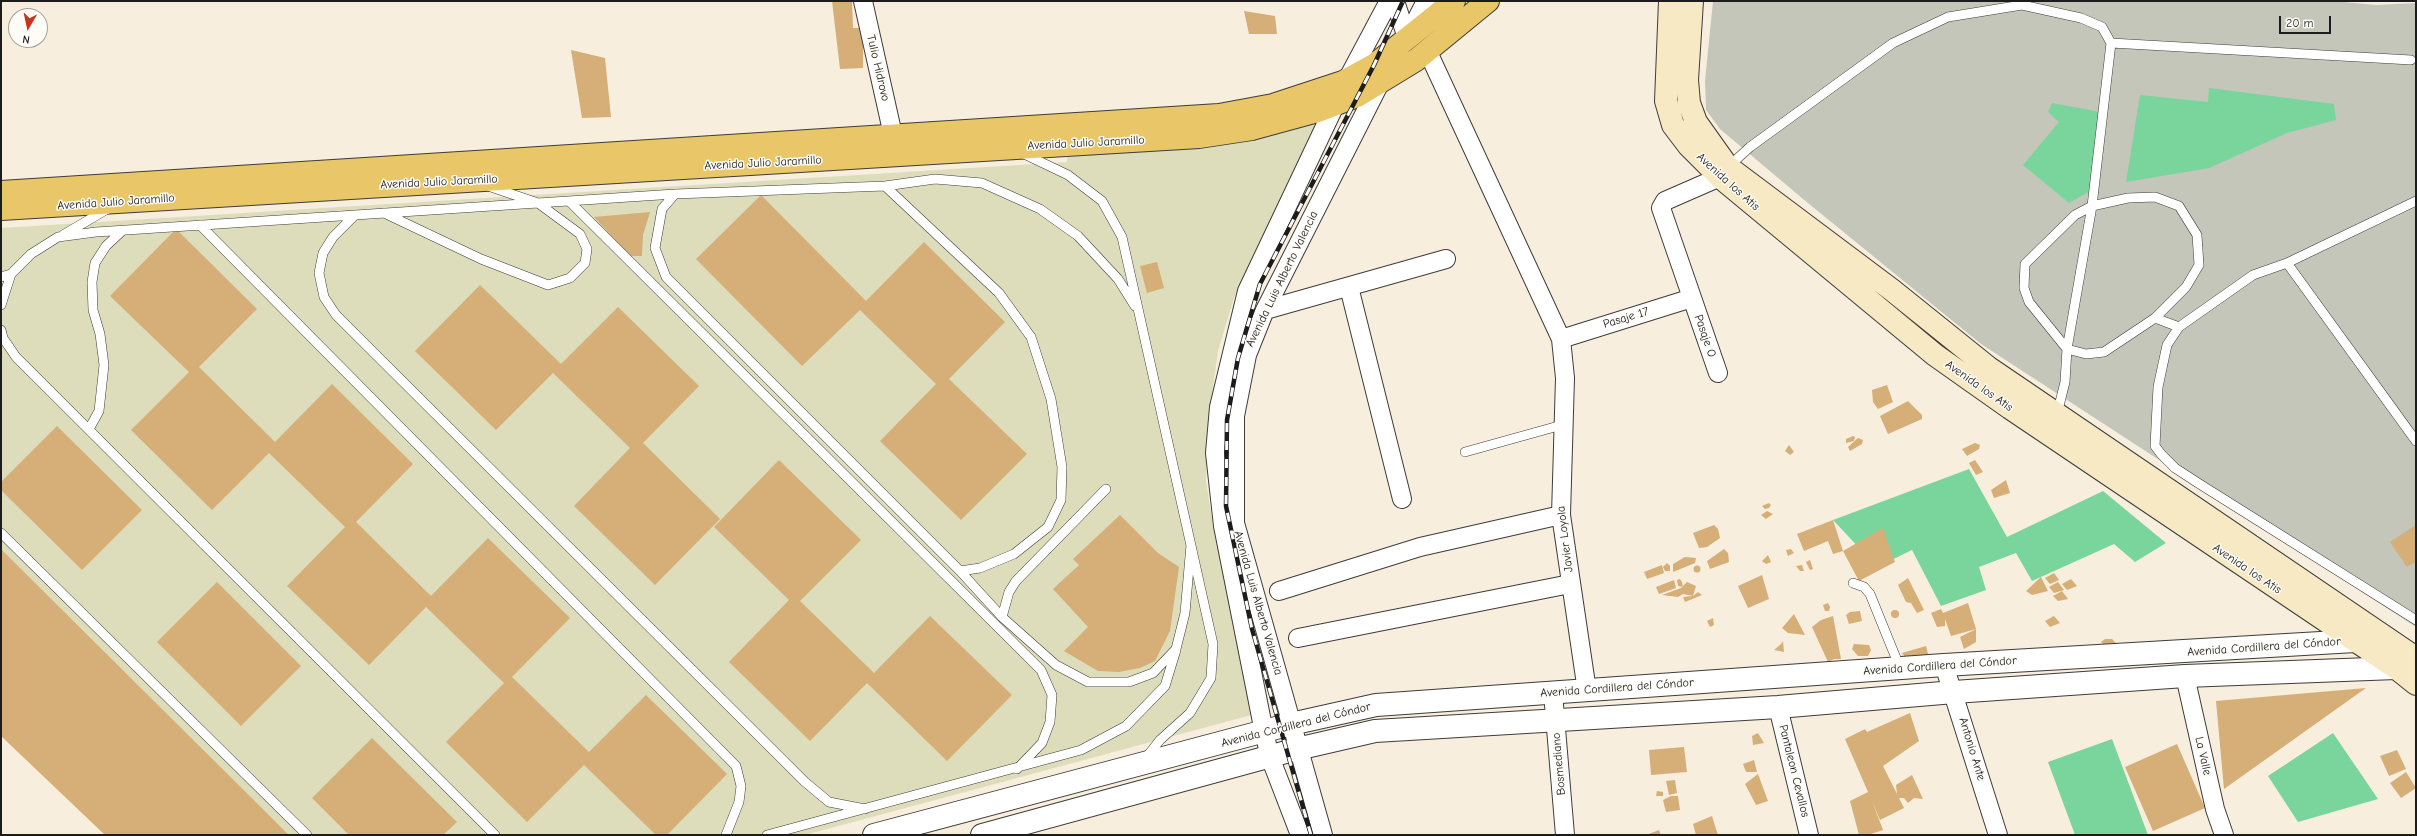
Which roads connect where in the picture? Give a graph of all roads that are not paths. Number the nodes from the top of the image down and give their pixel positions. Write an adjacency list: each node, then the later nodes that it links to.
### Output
1 (863, 1): 16 (street, Tulio Hidrovo)
2 (1389, 1): 13 (street, Avenida Luis Alberto Valencia)
3 (1395, 1): 9 (street)
4 (1426, 1): 9 (street, Avenida Luis Alberto Valencia)
5 (1454, 1): 9 (main road, Avenida Julio Jaramillo)
6 (1488, 1): 11 (main road, Avenida Julio Jaramillo)
7 (1670, 1): 18 (main road, Avenida los Atis)
8 (1692, 1): 18 (main road, Avenida los Atis)
9 (1407, 38): 13 (main road, Avenida Julio Jaramillo); 14 (street, Avenida Luis Alberto Valencia)
10 (2111, 44): 12 (lane); 18 (lane); 27 (lane)
11 (1427, 50): 14 (main road, Avenida Julio Jaramillo); 46 (street, Javier Loyola)
12 (2411, 60)
13 (1347, 80): 15 (street, Avenida Luis Alberto Valencia); 16 (main road, Avenida Julio Jaramillo)
14 (1380, 83): 15 (main road, Avenida Julio Jaramillo); 41 (street, Avenida Luis Alberto Valencia)
15 (1338, 103): 17 (main road, Avenida Julio Jaramillo); 79 (street, Avenida Luis Alberto Valencia)
16 (893, 135): 21 (main road, Avenida Julio Jaramillo)
17 (1010, 147): 19 (main road, Avenida Julio Jaramillo); 42 (lane)
18 (1724, 172): 39 (street, Pasaje O); 49 (main road, Avenida los Atis)
19 (470, 180): 25 (main road, Avenida Julio Jaramillo); 26 (lane)
20 (885, 186): 22 (lane); 42 (lane); 59 (lane)
21 (1, 192)
22 (675, 194): 23 (lane); 59 (lane)
23 (569, 201): 26 (lane); 83 (lane)
24 (2416, 201): 35 (lane)
25 (120, 202): 28 (main road, Avenida Julio Jaramillo); 33 (lane)
26 (538, 203): 29 (lane); 29 (lane)
27 (2092, 206): 43 (lane); 47 (lane); 47 (lane)
28 (1, 209)
29 (383, 213): 30 (lane)
30 (355, 215): 31 (lane); 84 (lane)
31 (200, 226): 32 (lane); 88 (lane)
32 (122, 230): 33 (lane); 51 (lane)
33 (58, 237): 36 (lane)
34 (1446, 259): 38 (street)
35 (2287, 263): 44 (lane); 52 (lane)
36 (11, 274): 37 (lane); 40 (lane)
37 (1, 277)
38 (1349, 287): 41 (street); 55 (street)
39 (1692, 298): 46 (street, Pasaje 17); 48 (street, Pasaje O)
40 (1, 305)
41 (1265, 310): 78 (street, Avenida Luis Alberto Valencia)
42 (1138, 311): 58 (lane)
43 (2155, 318): 44 (lane); 47 (lane)
44 (2179, 327): 64 (lane)
45 (1, 330): 51 (lane)
46 (1561, 338): 50 (street, Javier Loyola)
47 (2067, 349): 49 (lane)
48 (1718, 373)
49 (2051, 422): 65 (main road, Avenida los Atis)
50 (1562, 425): 53 (lane); 56 (street, Javier Loyola)
51 (89, 429): 87 (lane)
52 (2416, 441)
53 (1465, 452)
54 (1106, 488): 63 (lane)
55 (1402, 499)
56 (1561, 515): 61 (street, Javier Loyola); 62 (street)
57 (1, 533): 86 (lane)
58 (1191, 545): 67 (lane); 82 (lane)
59 (960, 570): 63 (lane)
60 (1853, 583): 70 (lane)
61 (1570, 584): 66 (street); 73 (street, Javier Loyola)
62 (1279, 591)
63 (1002, 617): 67 (lane)
64 (2416, 620)
65 (2362, 634): 68 (main road, Avenida los Atis); 69 (street, Avenida Cordillera del Cóndor)
66 (1298, 638)
67 (1176, 649): 83 (lane)
68 (2408, 660): 71 (street, Avenida Cordillera del Cóndor); 72 (main road, Avenida los Atis)
69 (1944, 665): 70 (street, Avenida Cordillera del Cóndor); 74 (street, Antonio Ante)
70 (1900, 668): 73 (street, Avenida Cordillera del Cóndor)
71 (2185, 676): 74 (street, Avenida Cordillera del Cóndor); 97 (street, La Valle)
72 (2416, 684)
73 (1588, 691): 75 (street, Avenida Cordillera del Cóndor)
74 (1954, 692): 76 (street, Avenida Cordillera del Cóndor); 96 (street, Antonio Ante)
75 (1553, 693): 77 (street, Bosmediano); 78 (street, Avenida Cordillera del Cóndor)
76 (1778, 708): 77 (street, Avenida Cordillera del Cóndor); 95 (street, Pantaleon Cevallos)
77 (1555, 721): 80 (street, Avenida Cordillera del Cóndor); 94 (street, Bosmediano)
78 (1291, 724): 79 (street, Avenida Cordillera del Cóndor); 80 (street, Avenida Luis Alberto Valencia)
79 (1264, 732): 81 (street, Avenida Luis Alberto Valencia); 82 (street, Avenida Cordillera del Cóndor)
80 (1297, 749): 81 (street, Avenida Cordillera del Cóndor); 93 (street, Avenida Luis Alberto Valencia)
81 (1270, 757): 91 (street, Avenida Cordillera del Cóndor); 92 (street, Avenida Luis Alberto Valencia)
82 (1141, 765): 90 (street, Avenida Cordillera del Cóndor)
83 (1017, 769): 84 (lane)
84 (865, 809): 85 (lane)
85 (780, 833): 89 (lane)
86 (307, 835)
87 (495, 835)
88 (726, 835)
89 (767, 835)
90 (874, 835)
91 (982, 835)
92 (1300, 835)
93 (1323, 835)
94 (1565, 835)
95 (1809, 835)
96 (1998, 835)
97 (2224, 835)

